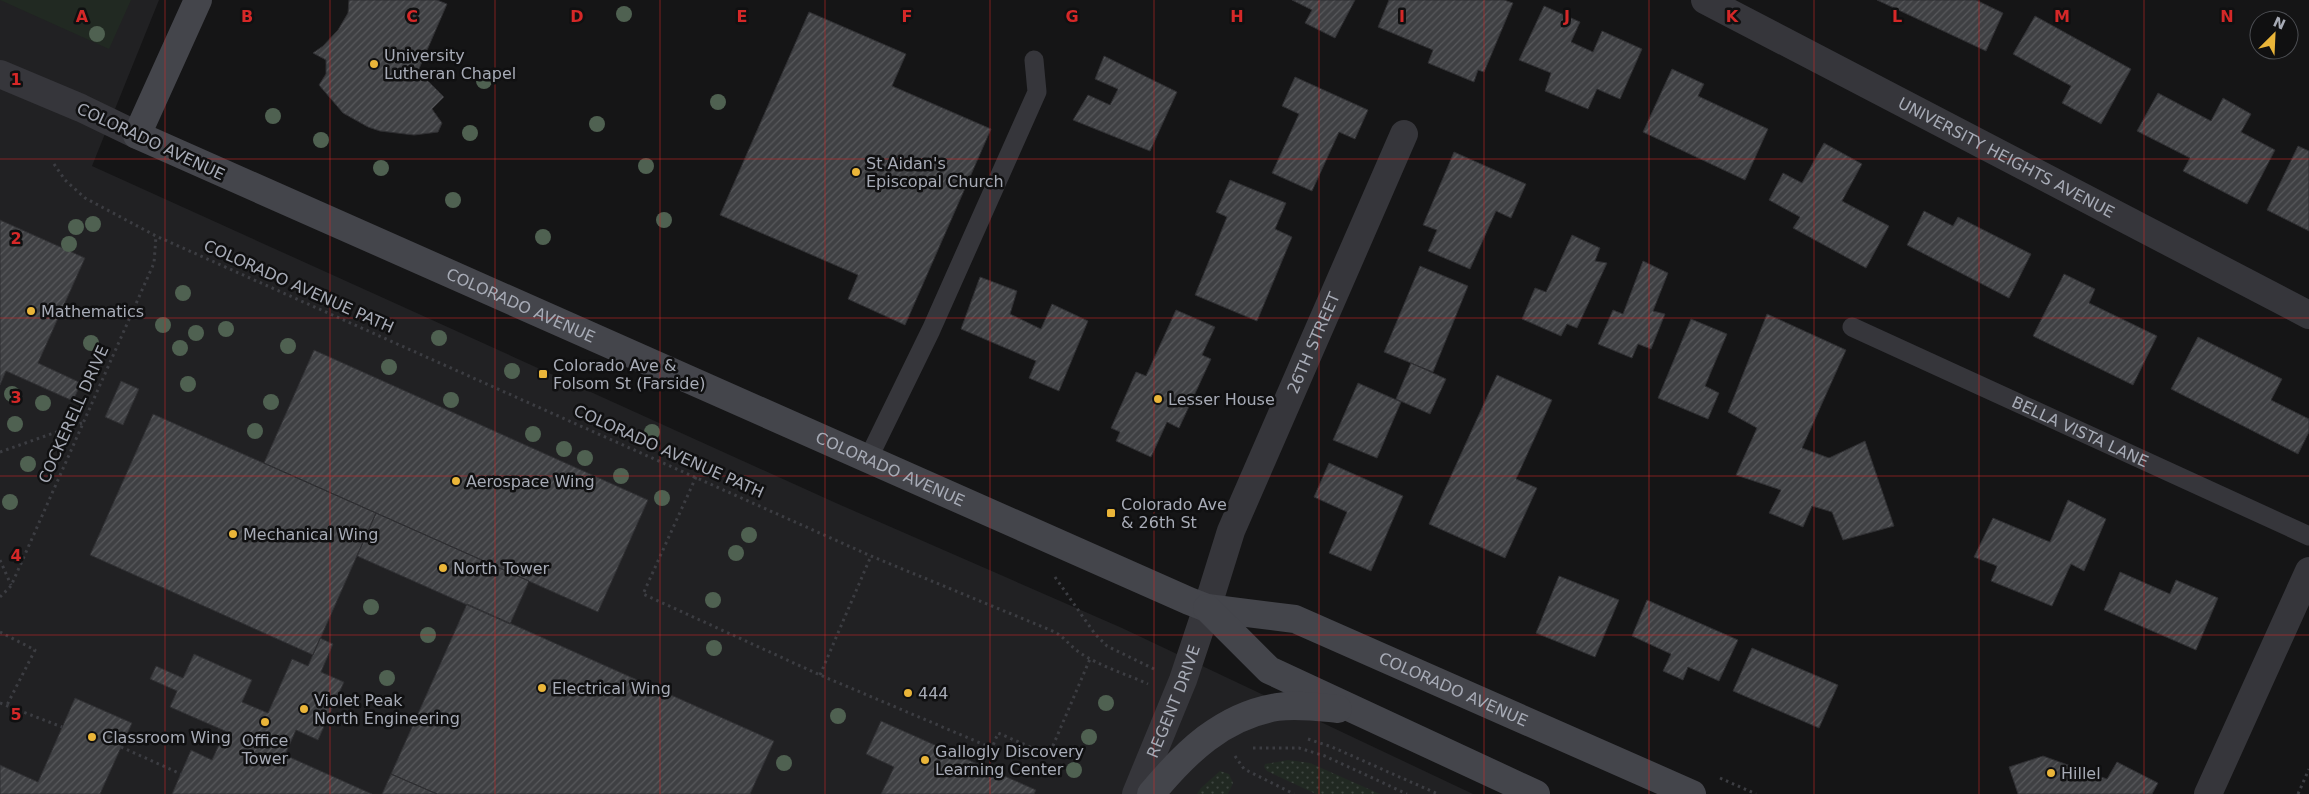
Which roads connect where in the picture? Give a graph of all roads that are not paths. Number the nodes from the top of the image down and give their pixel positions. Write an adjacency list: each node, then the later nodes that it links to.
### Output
1 (198, 0): 6 (main road)
2 (1705, 0): 7 (street, UNIVERSITY HEIGHTS AVENUE)
3 (1034, 60): 9 (lane)
4 (0, 74): 6 (street, COLORADO AVENUE)
5 (1404, 134): 12 (street, 26TH STREET)
6 (138, 135): 9 (main road, COLORADO AVENUE)
7 (2309, 315)
8 (1852, 327): 10 (lane, BELLA VISTA LANE)
9 (868, 459): 12 (main road, COLORADO AVENUE)
10 (2309, 536)
11 (2309, 571): 18 (street)
12 (1207, 608): 13 (main road, COLORADO AVENUE); 14 (street, REGENT DRIVE); 17 (main road, COLORADO AVENUE)
13 (1352, 710): 15 (main road); 16 (main road, COLORADO AVENUE)
14 (1136, 794)
15 (1151, 794)
16 (1536, 794)
17 (1692, 794)
18 (2208, 794)

